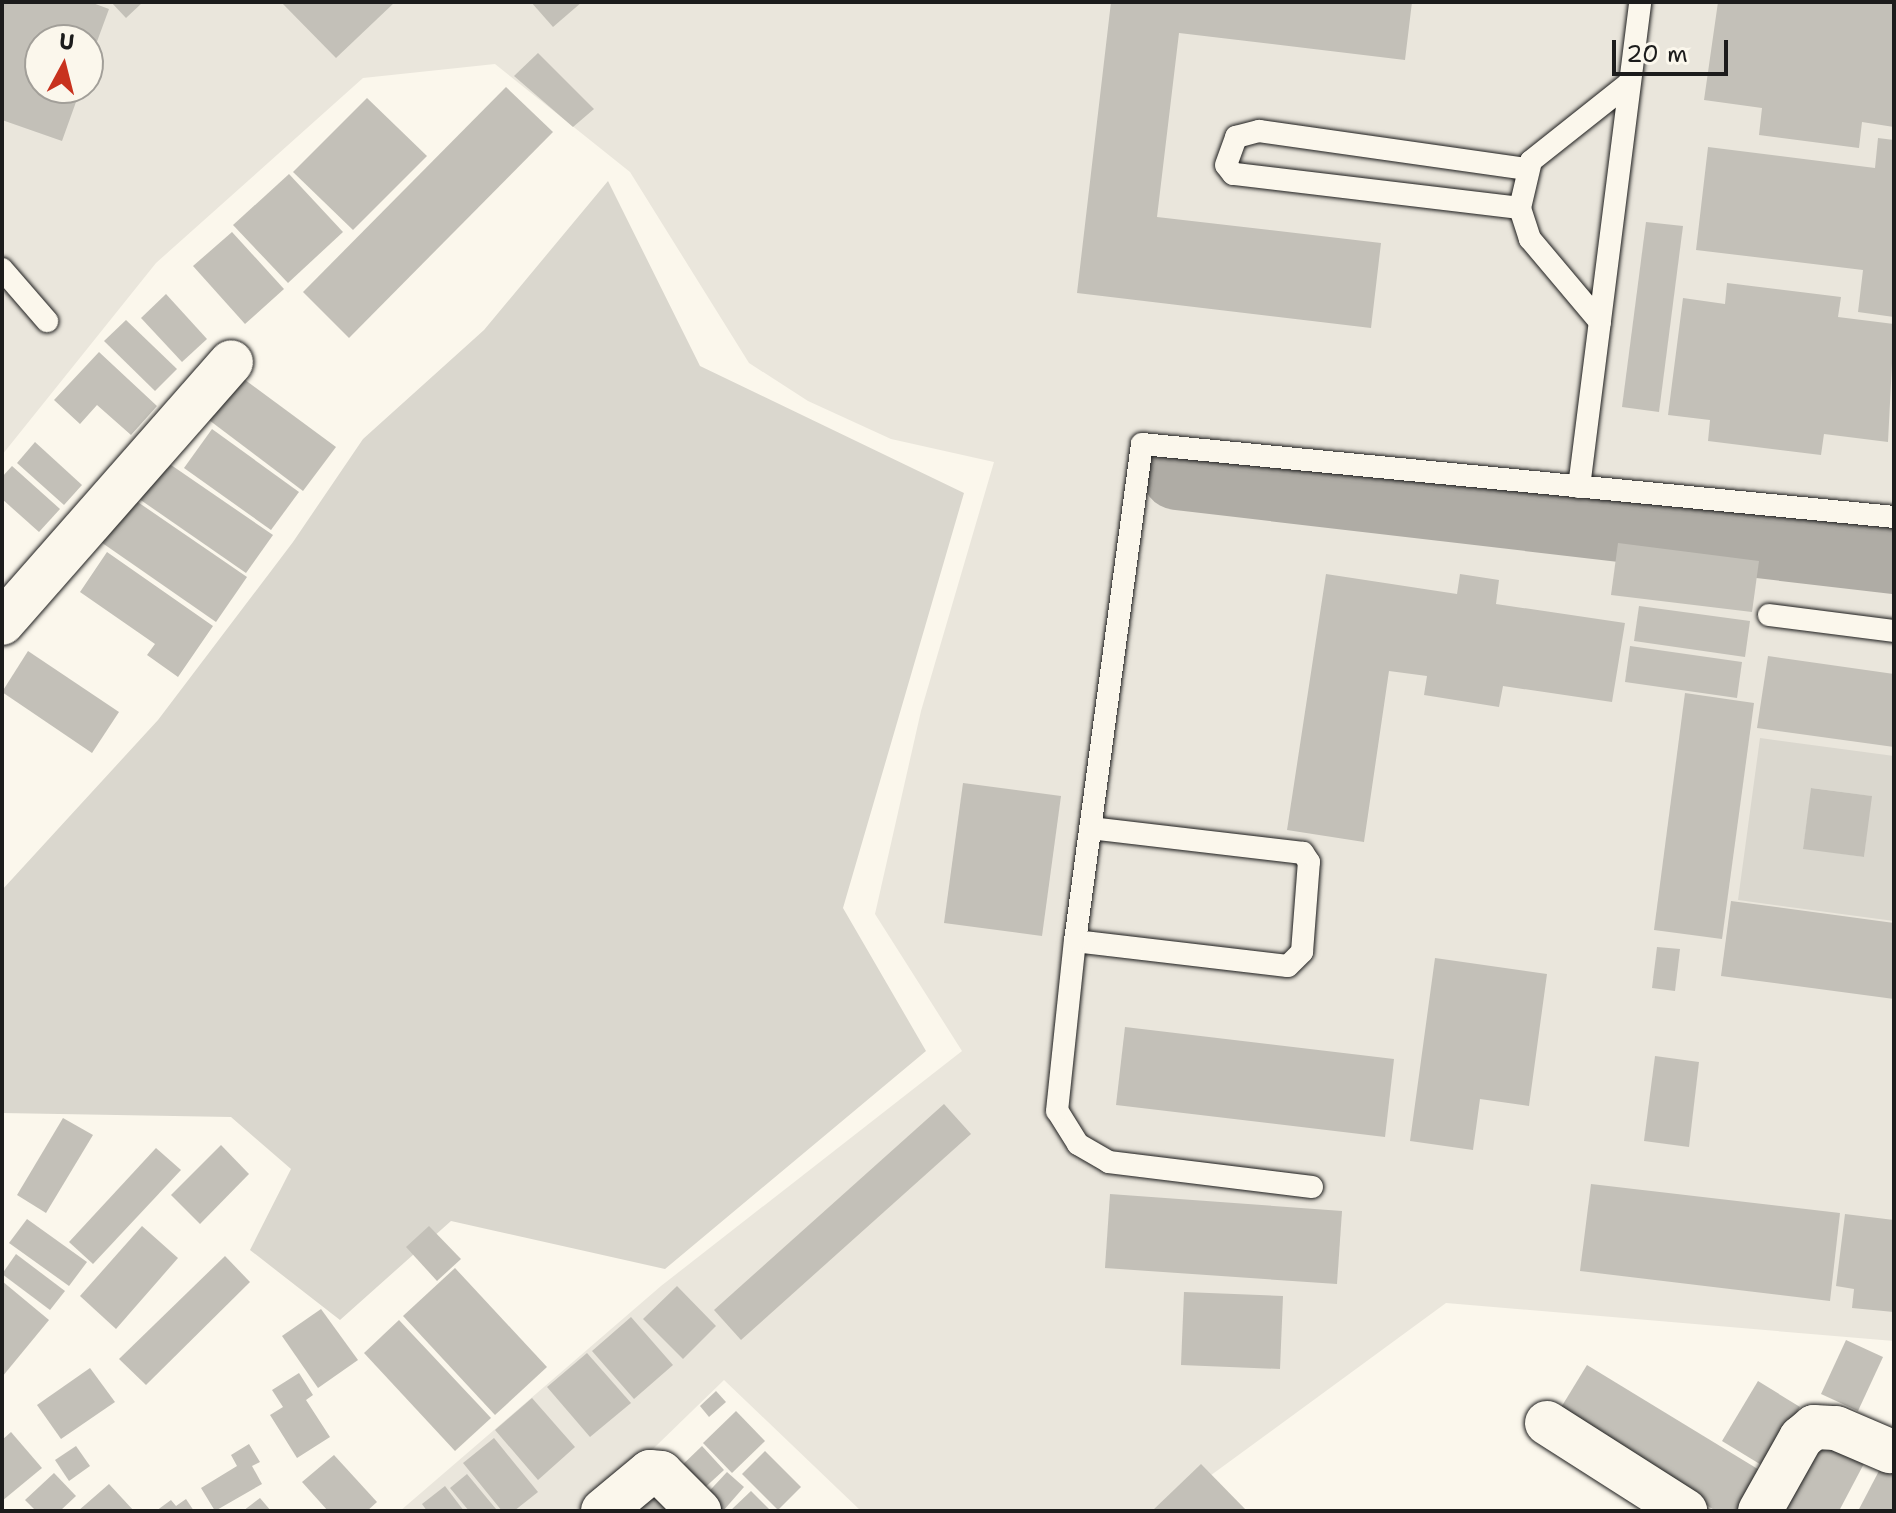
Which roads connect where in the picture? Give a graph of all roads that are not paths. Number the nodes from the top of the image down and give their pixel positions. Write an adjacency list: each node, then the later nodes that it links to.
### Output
1 (1640, 2): 2 (lane)
2 (1628, 84): 3 (lane); 7 (lane)
3 (1527, 169): 4 (lane); 4 (lane)
4 (1520, 208): 7 (lane)
5 (2, 269): 6 (lane)
6 (47, 321)
7 (1600, 322): 9 (lane)
8 (231, 362): 12 (street)
9 (1579, 487): 10 (lane); 14 (lane)
10 (1894, 517)
11 (1769, 615): 13 (lane)
12 (2, 623)
13 (1894, 631)
14 (1090, 828): 15 (lane); 15 (lane)
15 (1075, 941): 16 (lane)
16 (1312, 1187)
17 (1547, 1423): 21 (street)
18 (1890, 1451): 22 (street)
19 (603, 1511): 20 (street)
20 (699, 1511)
21 (1685, 1511)
22 (1760, 1511)

